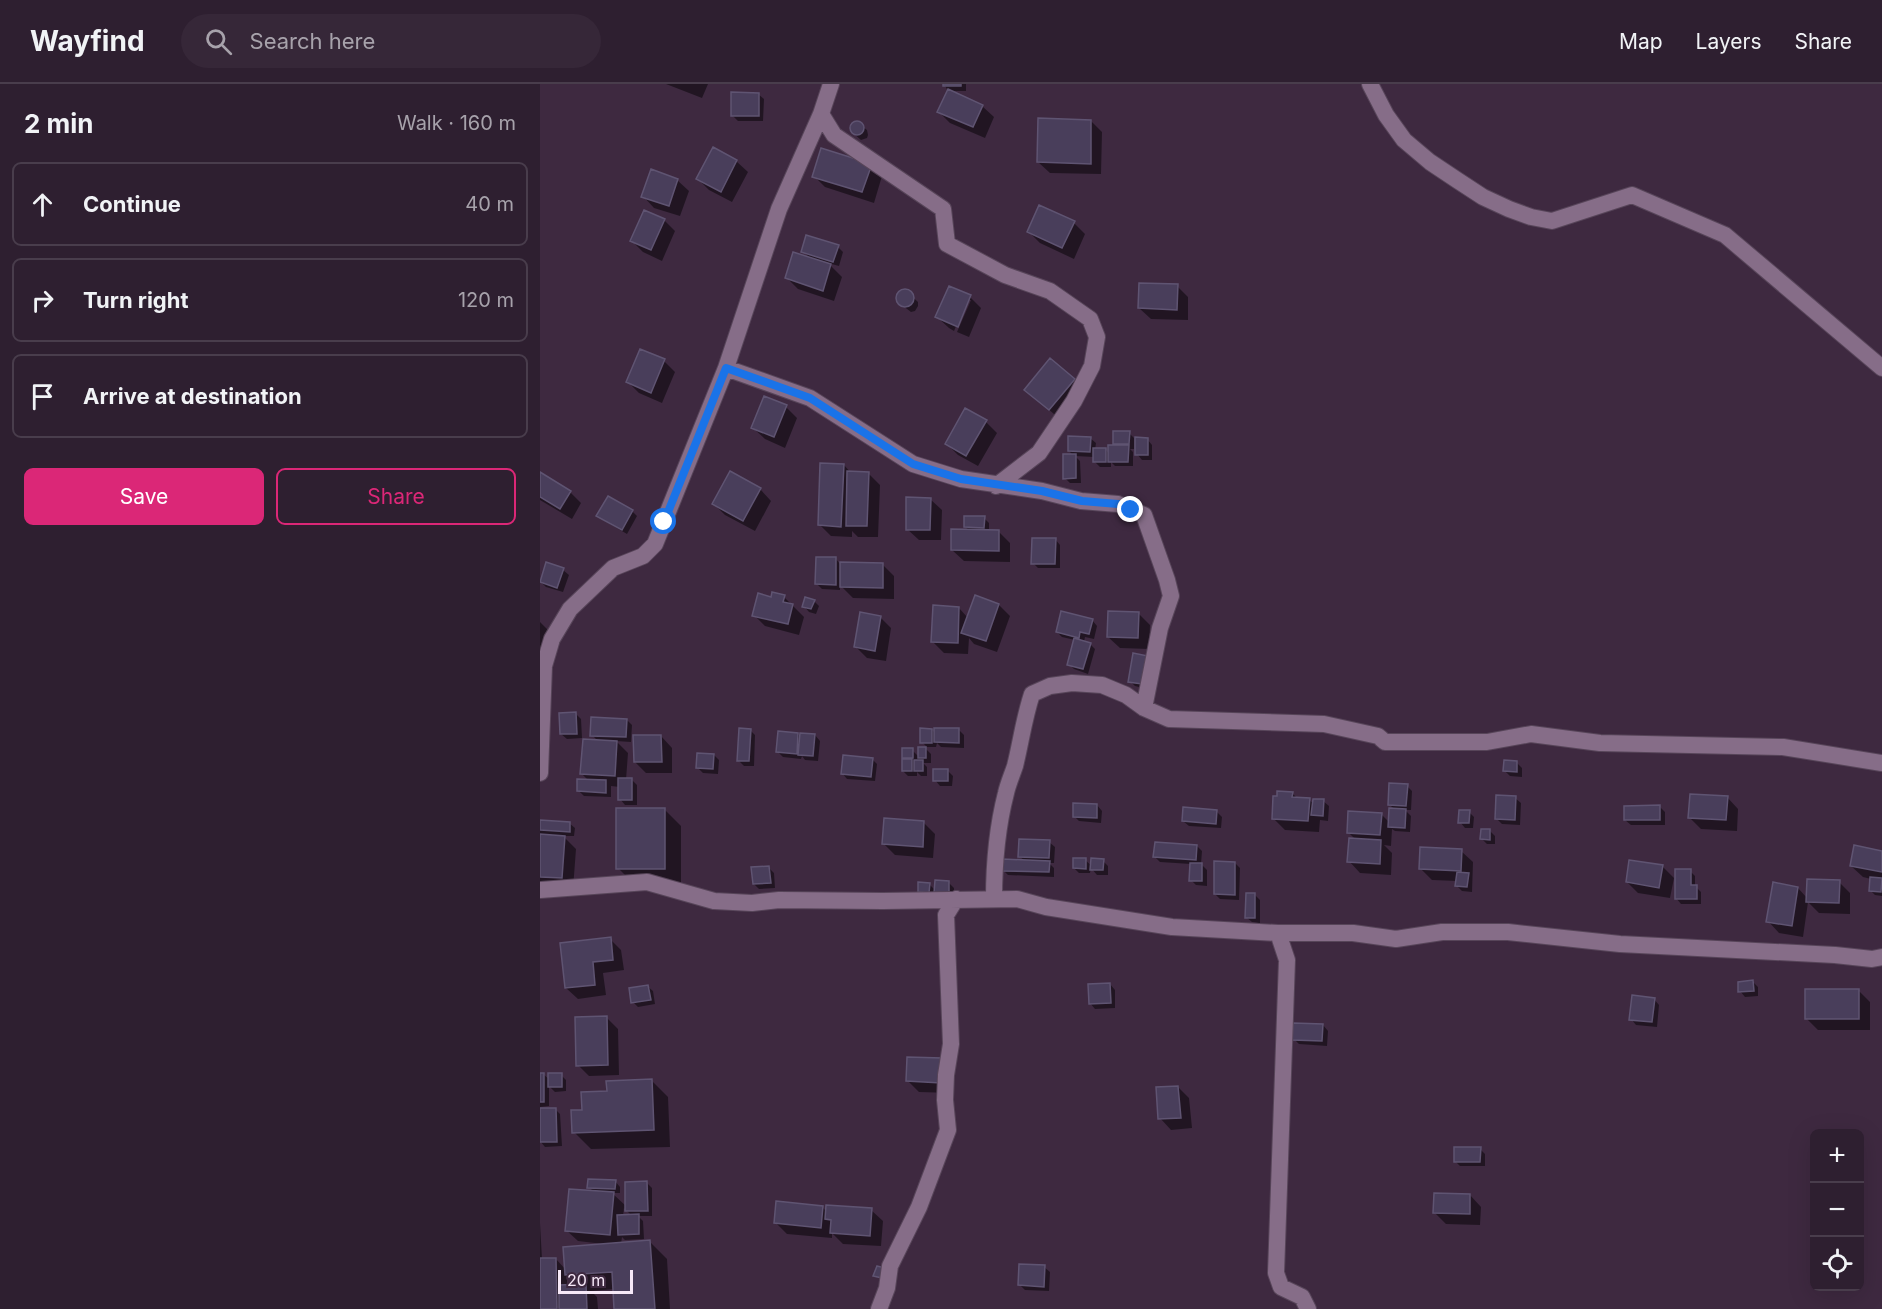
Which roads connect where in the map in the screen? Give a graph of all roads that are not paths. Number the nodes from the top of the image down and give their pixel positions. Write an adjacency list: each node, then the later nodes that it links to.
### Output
1 (831, 84): 3 (street)
2 (1370, 84): 5 (street)
3 (821, 114): 4 (street); 6 (street)
4 (726, 368): 6 (street); 9 (street)
5 (1882, 368)
6 (996, 486): 7 (street)
7 (1144, 708): 8 (street); 12 (street)
8 (1882, 763)
9 (540, 773)
10 (540, 890): 11 (street)
11 (956, 898): 12 (street); 15 (street)
12 (994, 898): 13 (street)
13 (1278, 933): 14 (street); 16 (street)
14 (1882, 957)
15 (879, 1309)
16 (1308, 1309)

